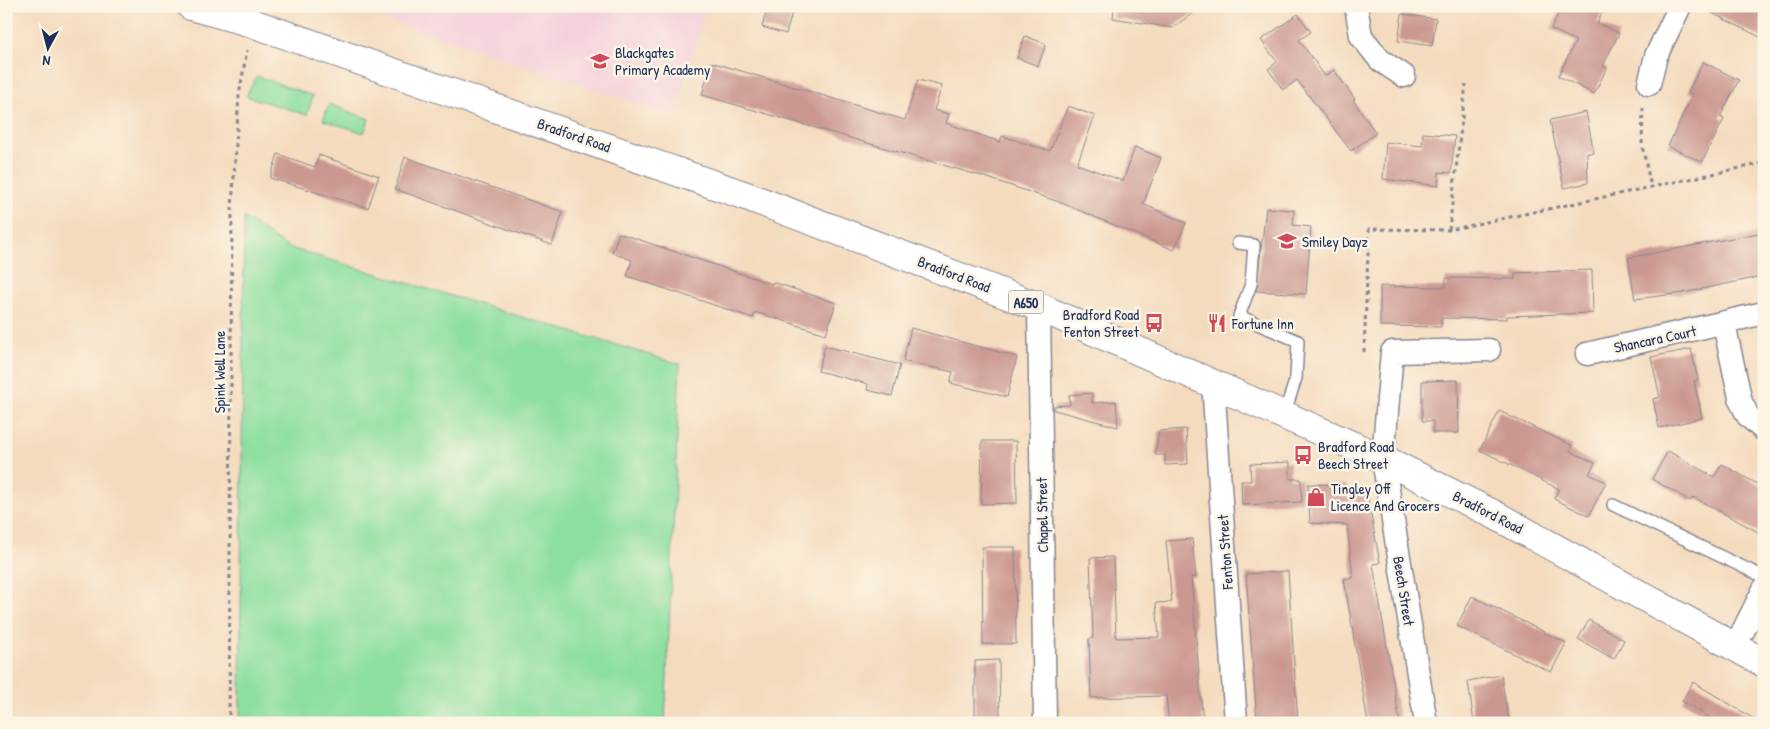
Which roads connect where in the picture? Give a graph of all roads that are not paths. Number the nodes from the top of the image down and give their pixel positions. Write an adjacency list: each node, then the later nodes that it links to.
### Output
1 (191, 6): 7 (main road, Bradford Road / A650)
2 (1356, 6): 4 (street)
3 (1680, 6): 5 (street)
4 (1404, 76)
5 (1649, 84)
6 (1238, 243): 13 (lane)
7 (1039, 307): 12 (main road, Bradford Road / A650); 21 (street, Chapel Street)
8 (1764, 313): 9 (street, Shancara Court)
9 (1724, 324): 11 (street, Shancara Court); 14 (street)
10 (1489, 350): 15 (street, Beech Street)
11 (1587, 354)
12 (1213, 382): 13 (main road, Bradford Road / A650); 22 (street, Fenton Street)
13 (1284, 414): 15 (main road, Bradford Road / A650)
14 (1764, 430)
15 (1383, 459): 19 (main road, Bradford Road / A650); 23 (street, Beech Street)
16 (1613, 505): 17 (lane)
17 (1764, 577)
18 (1764, 589): 19 (street)
19 (1735, 647): 20 (main road, Bradford Road / A650)
20 (1764, 664)
21 (1045, 723)
22 (1236, 723)
23 (1426, 723)

